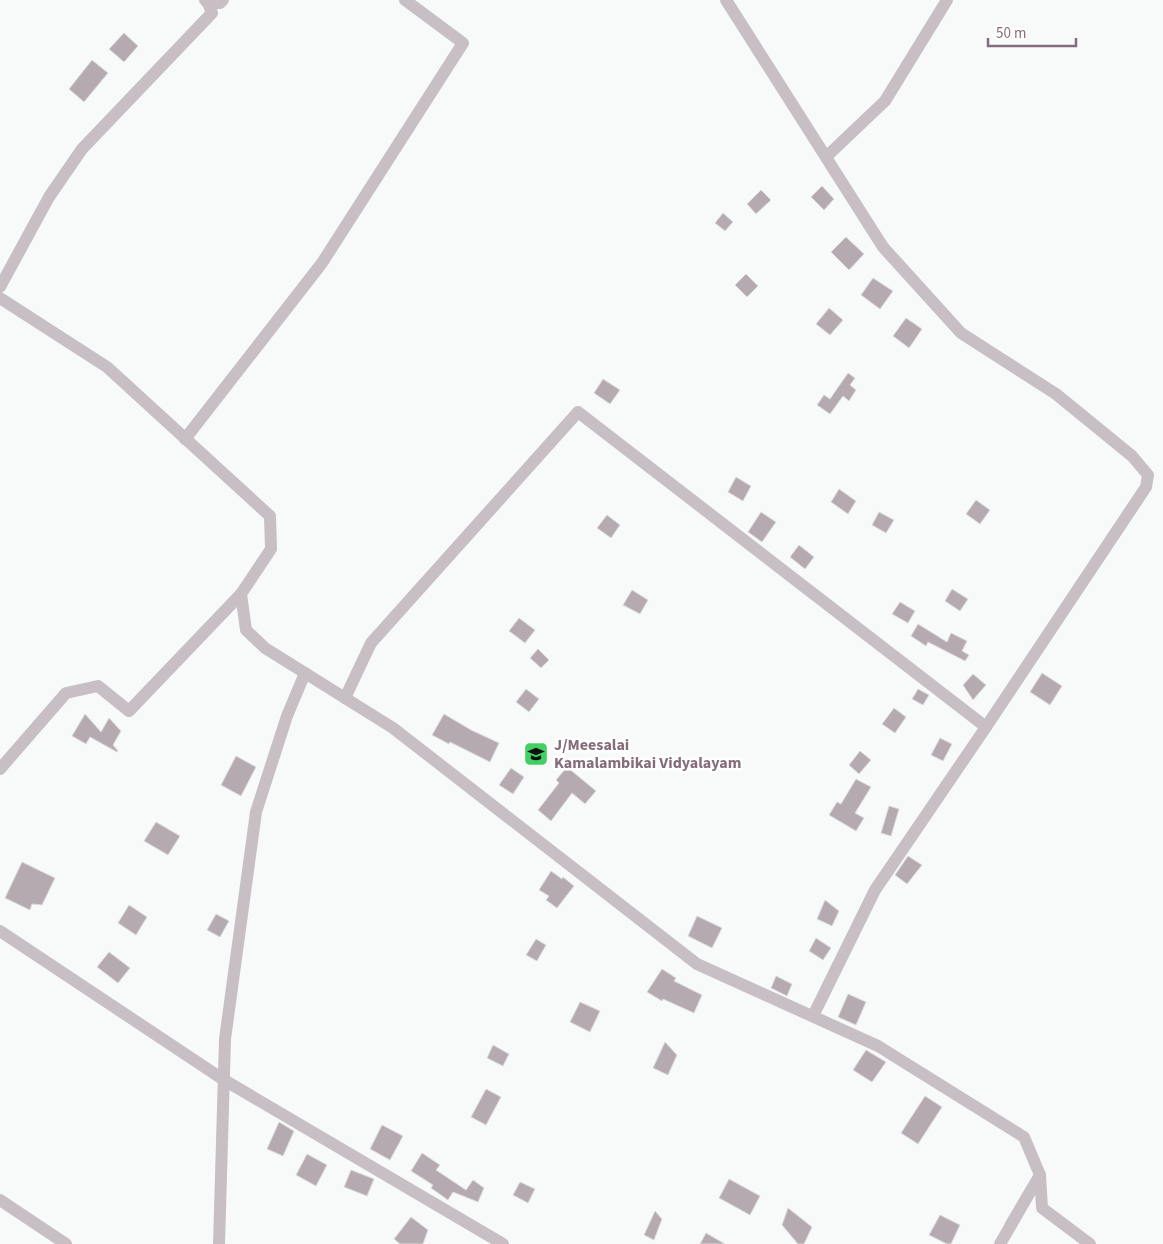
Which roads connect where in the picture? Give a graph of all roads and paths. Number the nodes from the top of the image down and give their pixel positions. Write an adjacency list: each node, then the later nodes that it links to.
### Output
1 (223, 0): 5 (street)
2 (405, 0): 9 (street)
3 (726, 0): 6 (street)
4 (947, 0): 6 (street)
5 (207, 1): 7 (street)
6 (826, 157): 13 (street)
7 (0, 288)
8 (0, 298): 9 (street)
9 (185, 438): 10 (street)
10 (241, 594): 11 (street); 14 (street)
11 (305, 673): 12 (street); 17 (street)
12 (345, 698): 13 (street); 16 (street)
13 (986, 727): 16 (street)
14 (0, 769)
15 (0, 931): 17 (street)
16 (813, 1016): 18 (street)
17 (224, 1080): 22 (street); 23 (street)
18 (1040, 1175): 20 (street); 24 (street); 25 (street)
19 (0, 1200): 21 (street)
20 (1010, 1226)
21 (66, 1244)
22 (219, 1244)
23 (502, 1244)
24 (1000, 1244)
25 (1090, 1244)

